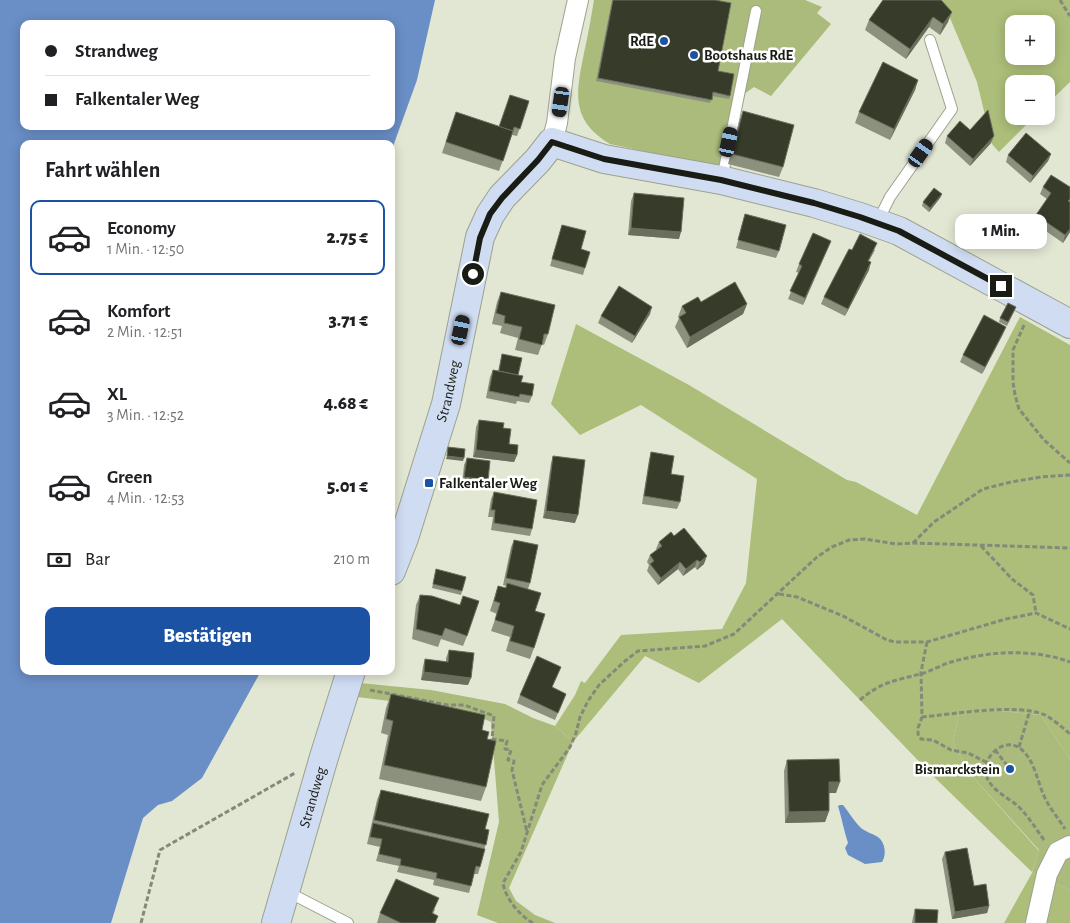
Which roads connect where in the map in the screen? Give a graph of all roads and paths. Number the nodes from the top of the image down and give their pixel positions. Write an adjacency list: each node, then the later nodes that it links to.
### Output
1 (578, 0): 6 (street)
2 (1060, 0): 4 (path)
3 (756, 11): 7 (lane)
4 (1070, 16)
5 (930, 40): 8 (lane)
6 (552, 142): 7 (street); 16 (street, Strandweg)
7 (721, 180): 8 (street)
8 (877, 223): 9 (street)
9 (1070, 324)
10 (1013, 350): 11 (path)
11 (1070, 463)
12 (1070, 475): 13 (path)
13 (913, 543): 14 (path); 17 (path)
14 (981, 546): 15 (path); 18 (path)
15 (1070, 548)
16 (395, 561)
17 (778, 594): 20 (path); 33 (path)
18 (1036, 614): 19 (path); 20 (path)
19 (1070, 629)
20 (927, 642): 22 (path)
21 (1070, 662): 22 (path)
22 (921, 674): 24 (path); 26 (path)
23 (348, 678): 30 (street, Strandweg); 33 (path)
24 (860, 700)
25 (1030, 710): 26 (path); 27 (path); 28 (path)
26 (922, 717): 31 (path)
27 (1070, 734)
28 (1019, 747): 29 (path); 34 (path)
29 (995, 749): 31 (path); 32 (path)
30 (324, 757): 35 (street, Strandweg); 36 (path)
31 (986, 762): 34 (path)
32 (1010, 769)
33 (527, 833): 39 (path)
34 (1065, 844): 40 (street)
35 (285, 891): 37 (street, Strandweg); 38 (lane)
36 (141, 923)
37 (276, 923)
38 (348, 923)
39 (533, 923)
40 (1036, 923)

